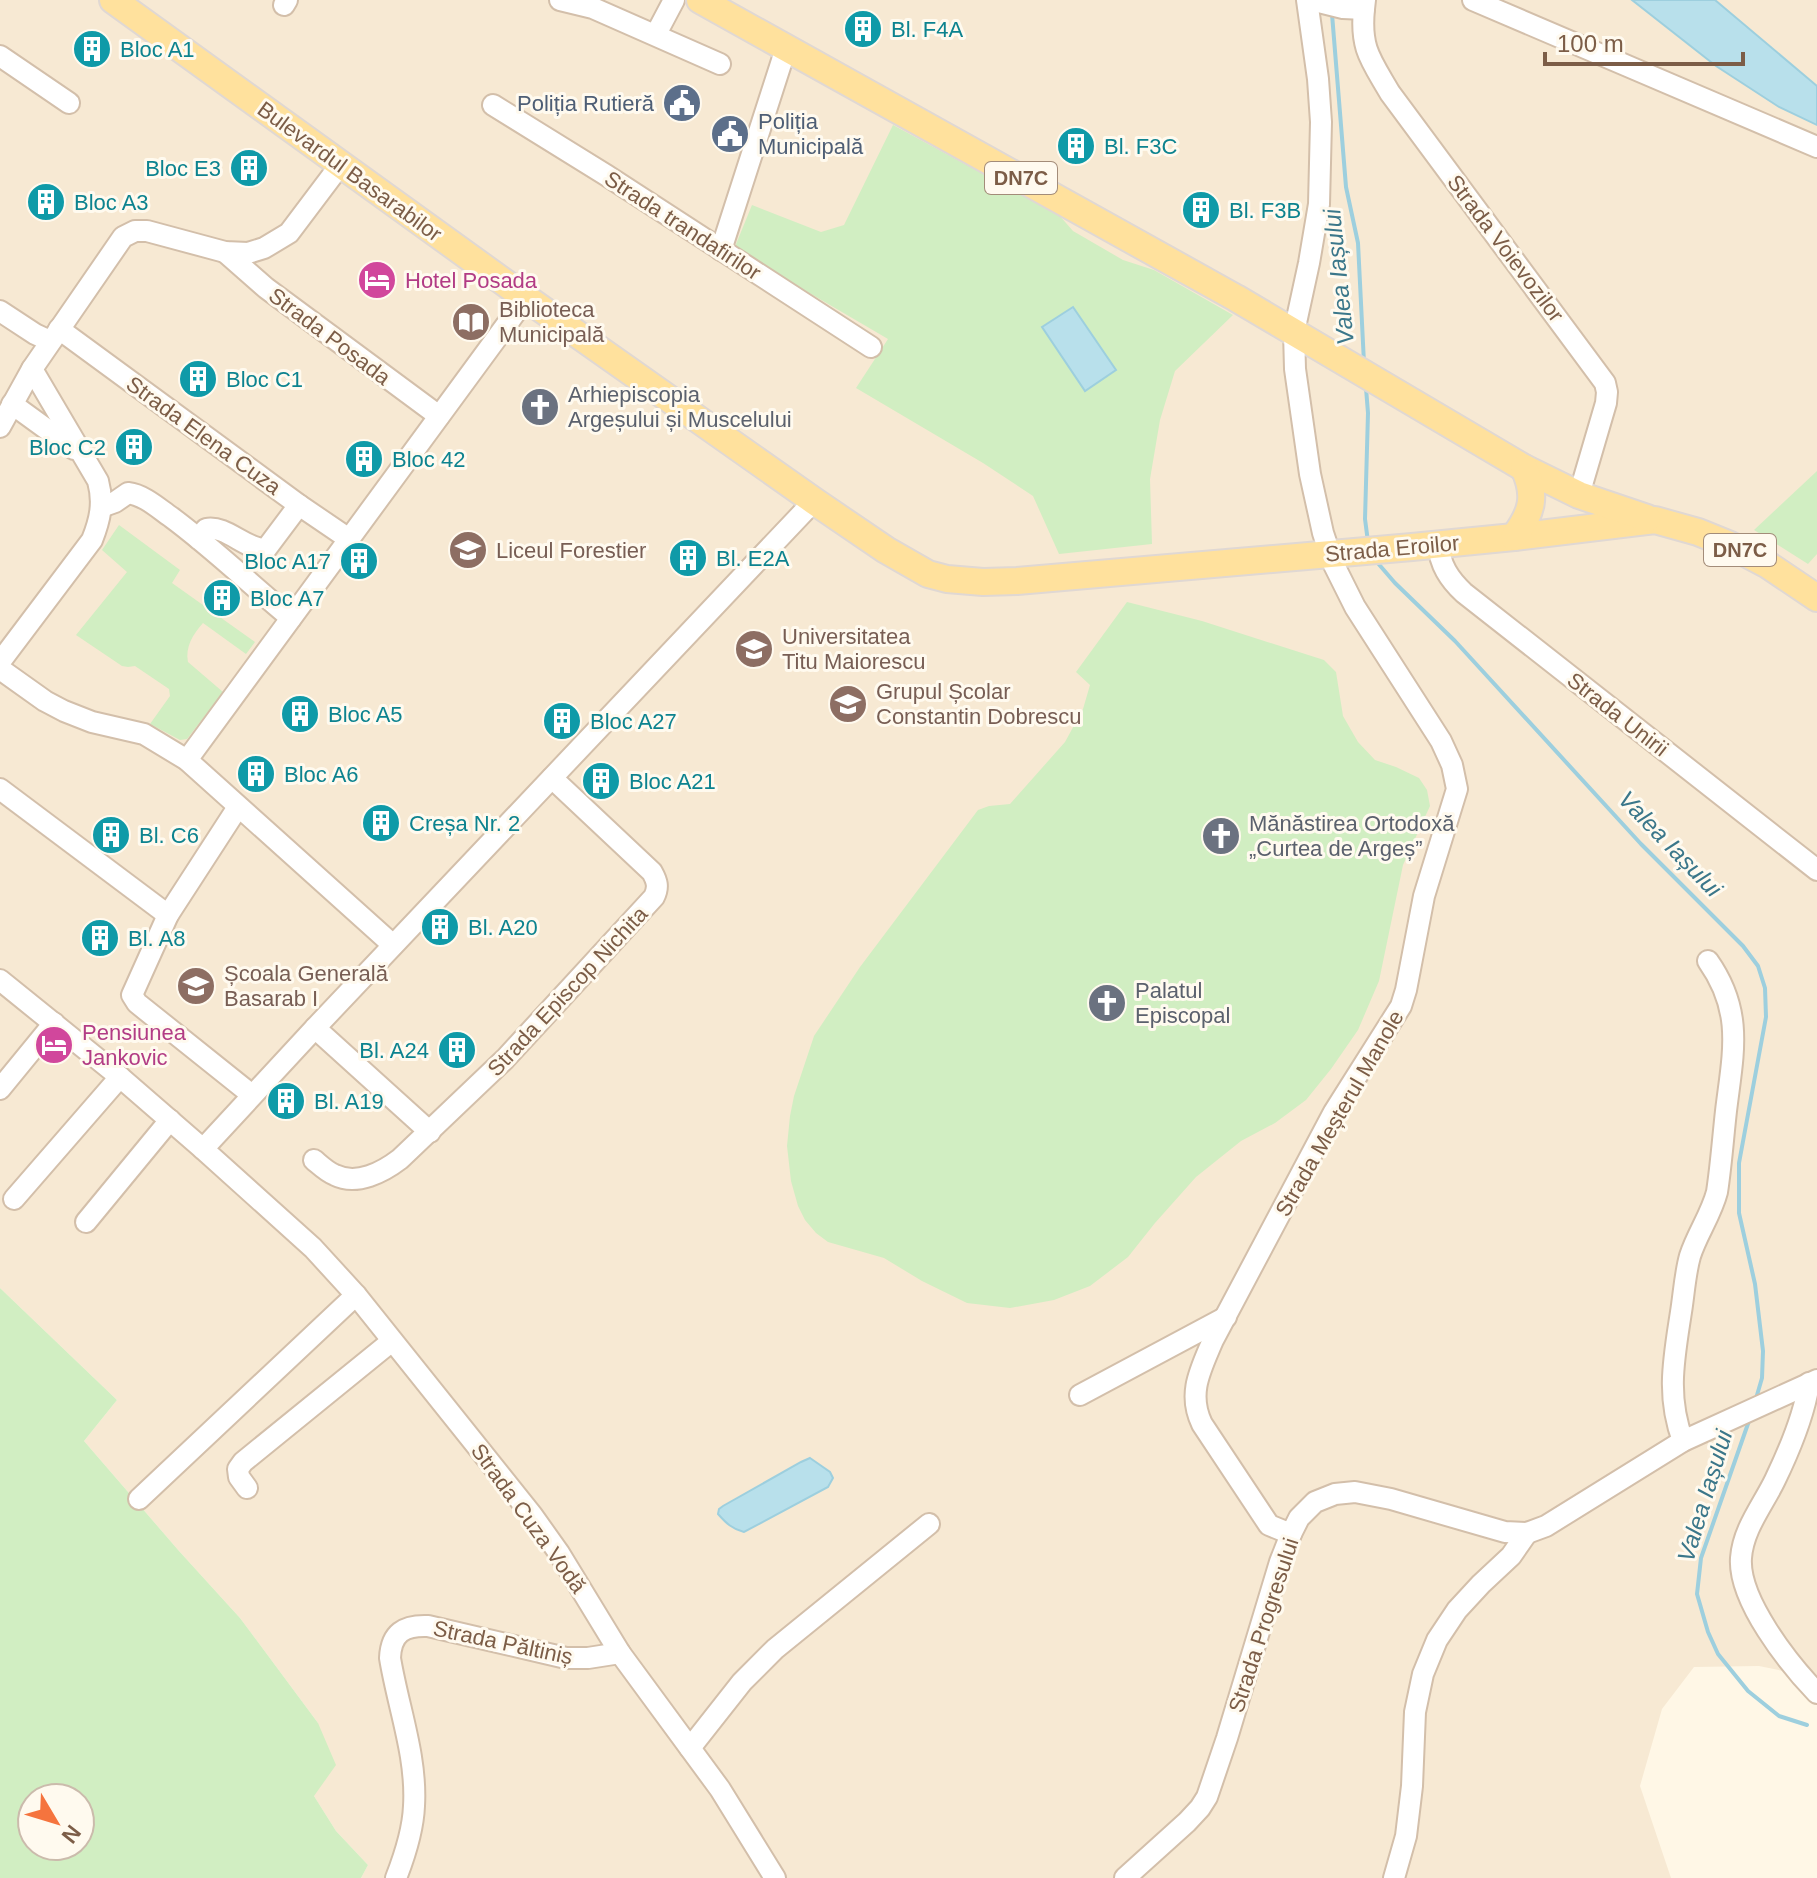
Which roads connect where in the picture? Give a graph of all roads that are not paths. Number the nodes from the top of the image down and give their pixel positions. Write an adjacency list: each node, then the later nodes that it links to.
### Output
1 (113, 0): 15 (main road, Bulevardul Basarabilor)
2 (560, 0): 8 (street)
3 (674, 0): 8 (street)
4 (700, 0): 9 (main road, DN7C)
5 (1473, 0): 14 (street)
6 (1314, 1): 7 (street); 20 (street)
7 (1357, 6): 29 (street, Strada Voievozilor)
8 (656, 34): 11 (street)
9 (786, 48): 16 (street); 20 (main road, DN7C)
10 (0, 56): 12 (street)
11 (720, 64)
12 (69, 103)
13 (493, 105): 16 (street, Strada trandafirilor)
14 (1817, 147)
15 (341, 164): 17 (street); 18 (main road, Bulevardul Basarabilor)
16 (721, 250): 22 (street, Strada trandafirilor)
17 (225, 252): 21 (street); 25 (street, Strada Posada)
18 (526, 298): 25 (street); 30 (main road, Bulevardul Basarabilor)
19 (0, 311): 21 (street, Strada Elena Cuza)
20 (1294, 332): 28 (main road, DN7C); 38 (street, Strada Meșterul Manole)
21 (55, 335): 23 (street); 31 (street, Strada Elena Cuza)
22 (871, 347)
23 (32, 369): 24 (street); 27 (street)
24 (12, 404): 26 (street); 27 (street)
25 (439, 416): 36 (street)
26 (0, 427)
27 (84, 456): 32 (street)
28 (1524, 468): 29 (main road, DN7C); 34 (main road)
29 (1579, 495): 33 (main road, DN7C)
30 (814, 501): 39 (main road, Bulevardul Basarabilor); 45 (street)
31 (299, 505): 35 (street); 36 (street, Strada Elena Cuza)
32 (101, 507): 35 (street); 42 (street)
33 (1655, 520): 34 (main road, Strada Eroilor); 40 (main road, Strada Eroilor / DN7C)
34 (1514, 537): 37 (main road, Strada Eroilor)
35 (199, 539): 41 (street)
36 (349, 539): 41 (street)
37 (1425, 546): 38 (main road, Strada Eroilor); 48 (street, Strada Unirii)
38 (1337, 553): 39 (main road, Strada Eroilor); 65 (street, Strada Meșterul Manole)
39 (947, 579)
40 (1817, 598)
41 (291, 618): 44 (street)
42 (0, 662)
43 (0, 669): 44 (street)
44 (187, 760): 47 (street)
45 (552, 778): 50 (street); 59 (street, Strada Episcop Nichita)
46 (0, 789): 49 (street)
47 (238, 807): 49 (street); 50 (street)
48 (1817, 870)
49 (168, 915): 57 (street)
50 (393, 945): 54 (street)
51 (1708, 961): 69 (street)
52 (0, 980): 53 (street, Strada Cuza Vodă)
53 (54, 1023): 55 (street, Strada Cuza Vodă); 56 (street)
54 (315, 1028): 57 (street); 59 (street)
55 (120, 1077): 58 (street, Strada Cuza Vodă); 62 (street)
56 (0, 1089)
57 (252, 1095): 60 (street)
58 (170, 1120): 60 (street, Strada Cuza Vodă); 63 (street)
59 (430, 1132): 61 (street, Strada Episcop Nichita)
60 (203, 1149): 64 (street, Strada Cuza Vodă)
61 (314, 1160)
62 (14, 1199)
63 (86, 1222)
64 (356, 1295): 66 (street, Strada Cuza Vodă); 71 (street)
65 (1226, 1317): 68 (street); 74 (street, Strada Meșterul Manole)
66 (392, 1341): 70 (street); 75 (street, Strada Cuza Vodă)
67 (1813, 1381): 69 (street); 76 (street)
68 (1080, 1395)
69 (1683, 1441): 73 (street)
70 (247, 1488)
71 (139, 1499)
72 (929, 1524): 77 (street)
73 (1527, 1533): 74 (street, Strada Progresului); 81 (street)
74 (1291, 1534): 80 (street, Strada Progresului)
75 (620, 1653): 77 (street, Strada Cuza Vodă); 78 (street, Strada Păltiniș)
76 (1817, 1693)
77 (690, 1748): 79 (street, Strada Cuza Vodă)
78 (396, 1878)
79 (775, 1878)
80 (1125, 1878)
81 (1394, 1878)

